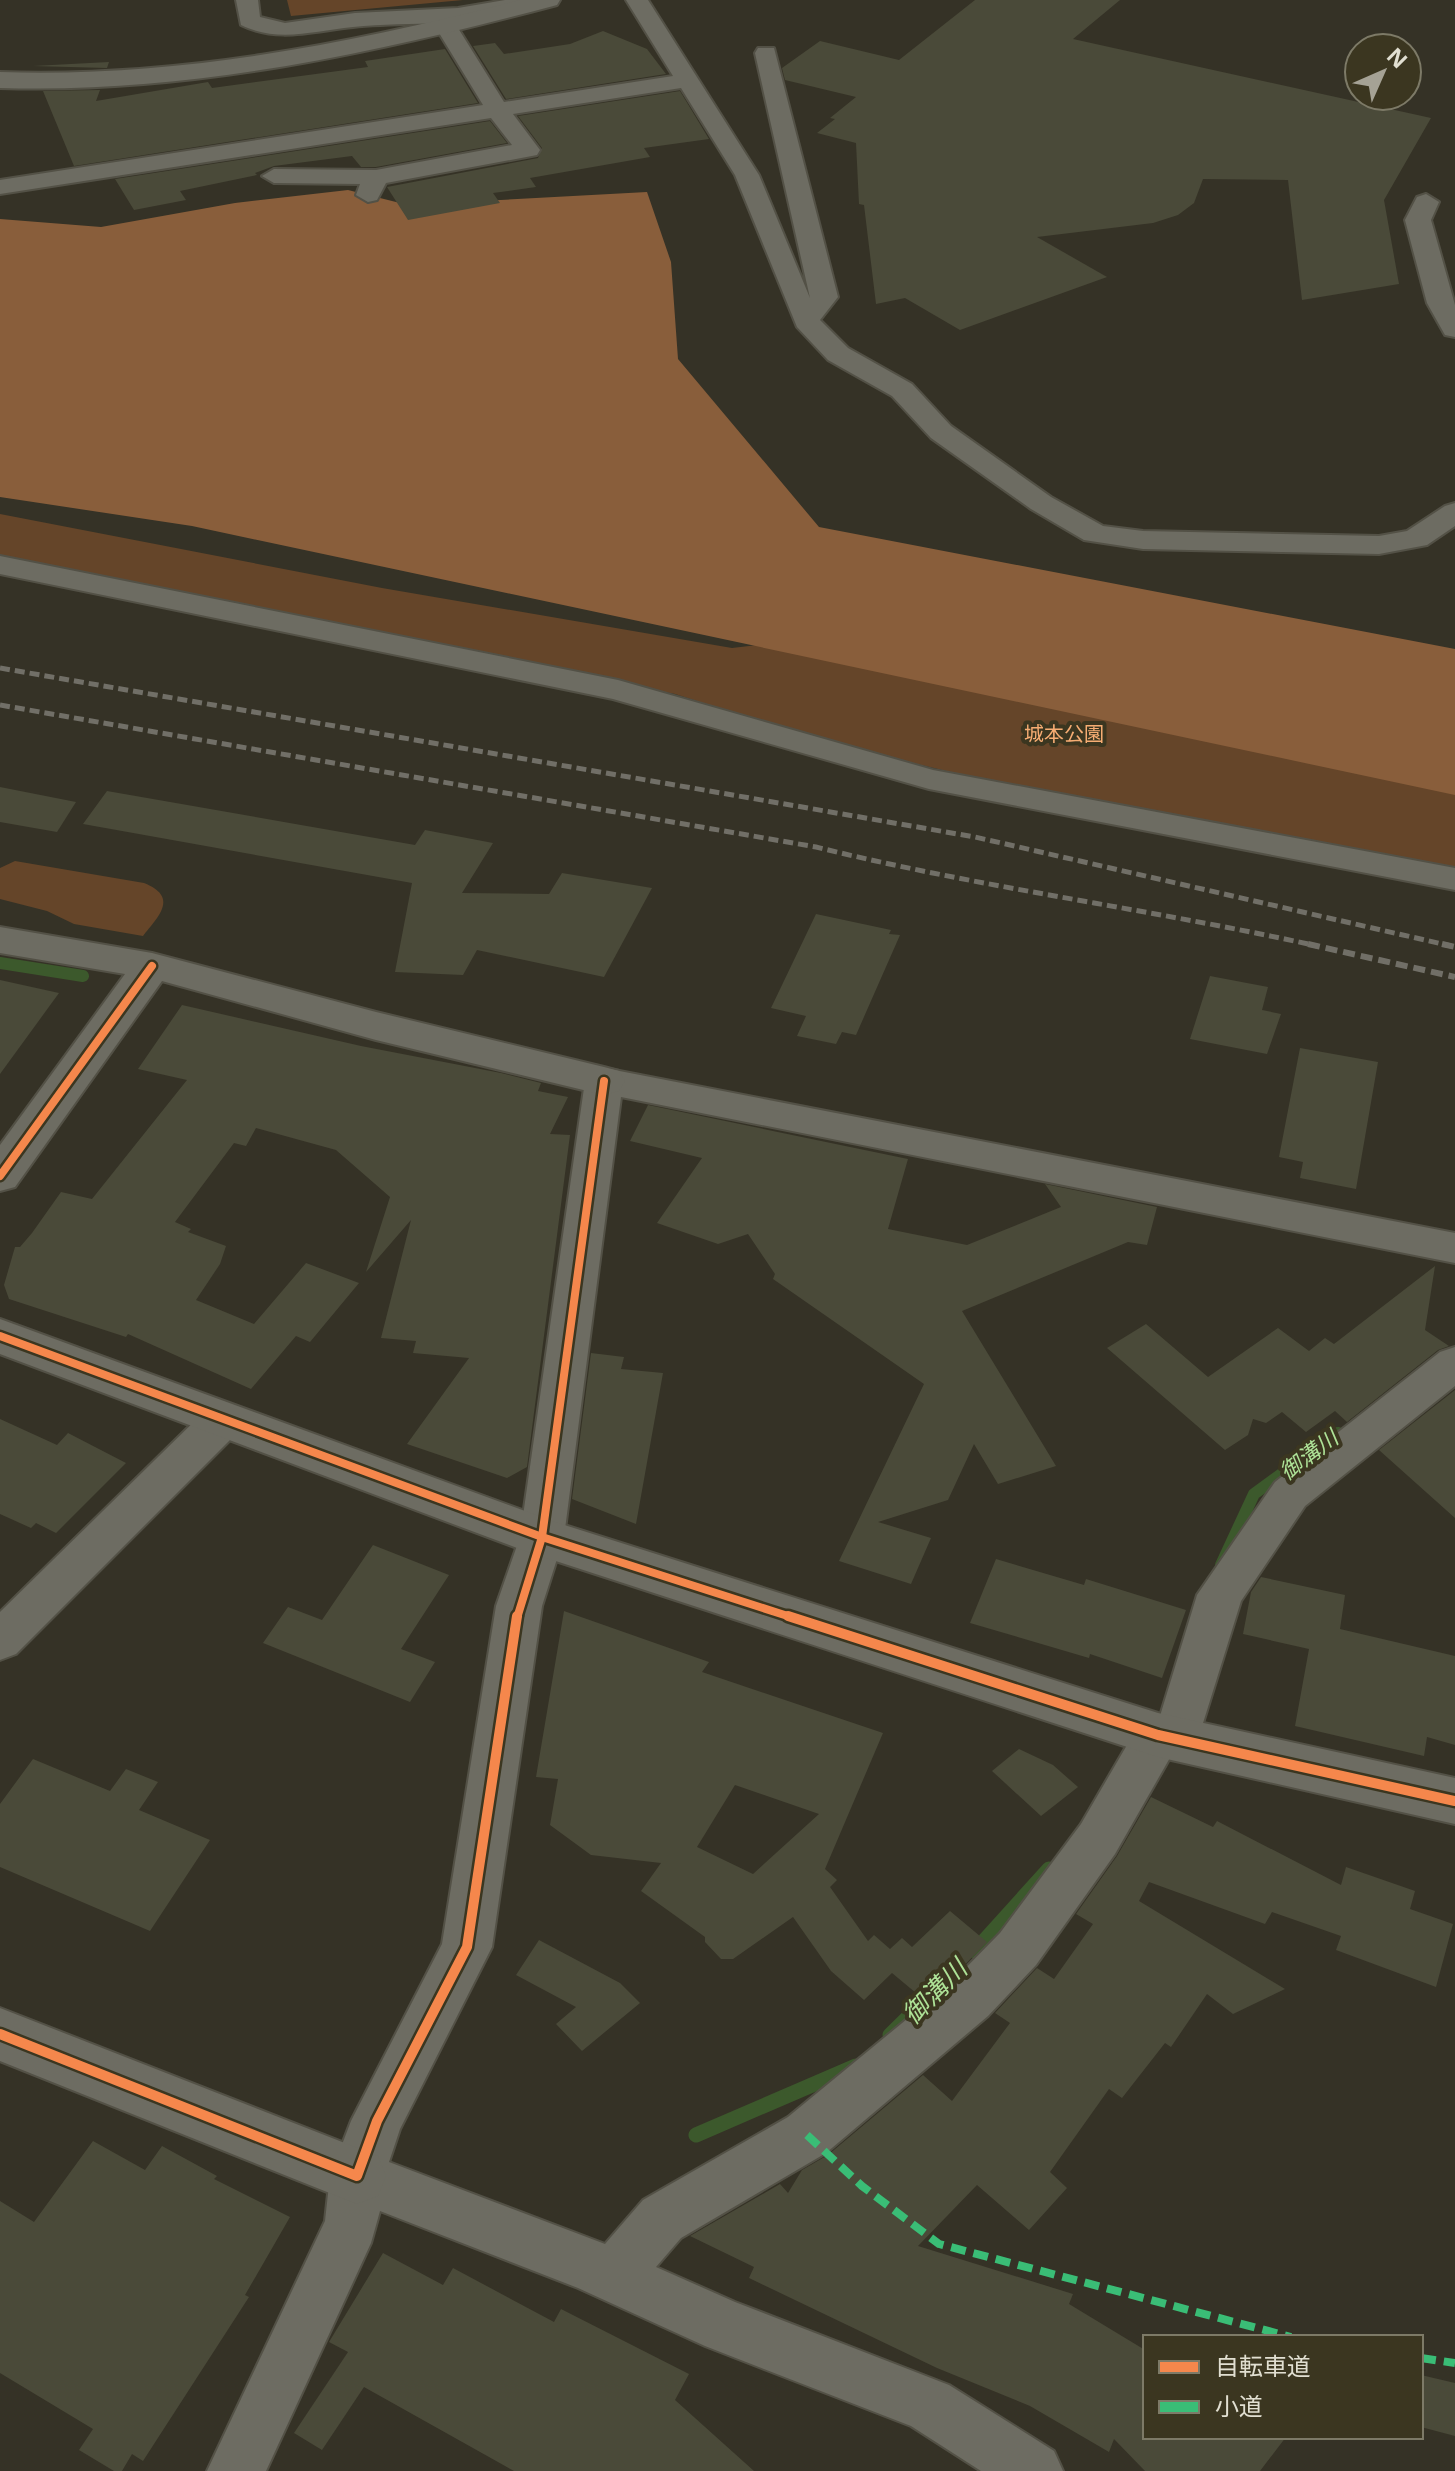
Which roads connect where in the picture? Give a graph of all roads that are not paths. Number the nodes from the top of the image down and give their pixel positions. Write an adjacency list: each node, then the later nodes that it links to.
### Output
1 (247, 0): 2 (street)
2 (545, 0): 4 (street)
3 (637, 0): 7 (street)
4 (447, 28): 6 (street); 8 (street)
5 (766, 53): 12 (street)
6 (0, 80)
7 (689, 80): 8 (street); 12 (street)
8 (497, 109): 9 (street); 10 (street)
9 (274, 176)
10 (0, 187)
11 (1426, 202): 13 (street)
12 (806, 321): 14 (street)
13 (1455, 329)
14 (1455, 512)
15 (0, 565): 16 (street)
16 (1455, 879)
17 (0, 940): 18 (street)
18 (152, 966): 19 (street); 20 (street)
19 (604, 1081): 21 (street); 25 (street)
20 (0, 1176)
21 (1455, 1248)
22 (0, 1336): 24 (street)
23 (1455, 1363): 27 (street)
24 (224, 1419): 25 (street); 26 (street)
25 (542, 1537): 27 (street); 30 (street)
26 (0, 1641)
27 (1168, 1737): 28 (street); 31 (street)
28 (1455, 1801)
29 (0, 2034): 30 (street)
30 (357, 2176): 31 (street); 32 (street)
31 (613, 2276): 33 (street)
32 (236, 2471)
33 (1034, 2471)

